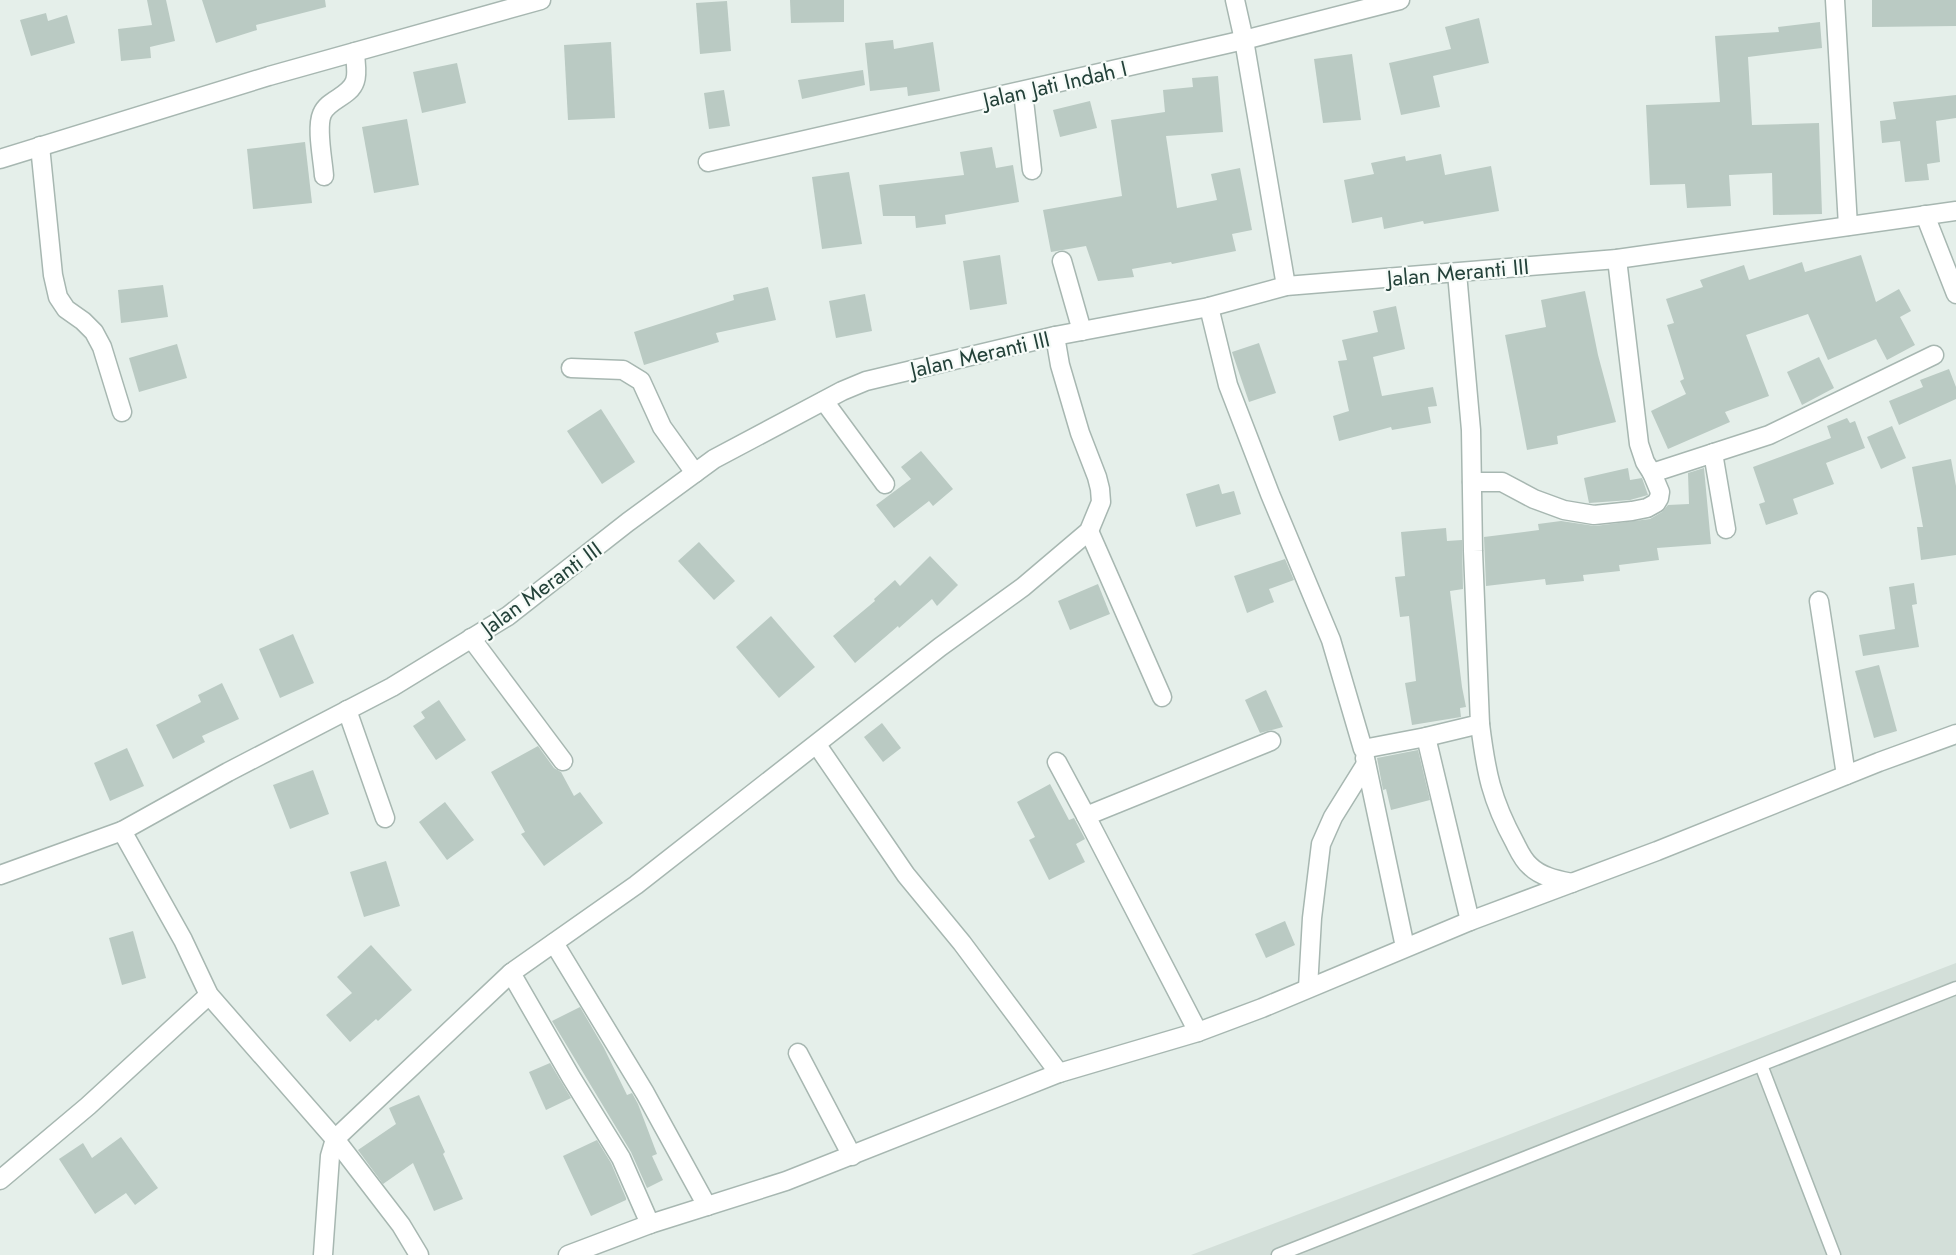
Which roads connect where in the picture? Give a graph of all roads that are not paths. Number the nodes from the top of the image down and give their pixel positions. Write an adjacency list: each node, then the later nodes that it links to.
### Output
1 (541, 0): 6 (street)
2 (1235, 0): 5 (street)
3 (1400, 0): 5 (street, Jalan Jati Indah I)
4 (1835, 0): 15 (street)
5 (1244, 40): 7 (street, Jalan Jati Indah I); 19 (street)
6 (355, 52): 8 (street); 12 (street)
7 (1023, 92): 10 (street, Jalan Jati Indah I); 11 (street)
8 (40, 147): 9 (street); 27 (street)
9 (0, 159)
10 (708, 162)
11 (1032, 170)
12 (324, 176)
13 (1956, 211): 14 (street, Jalan Meranti III)
14 (1925, 215): 15 (street, Jalan Meranti III); 20 (street)
15 (1848, 226): 16 (street, Jalan Meranti III)
16 (1617, 259): 18 (street, Jalan Meranti III); 30 (street)
17 (1062, 261): 22 (street)
18 (1457, 273): 19 (street, Jalan Meranti III); 31 (street)
19 (1286, 286): 21 (street, Jalan Meranti III)
20 (1956, 294)
21 (1209, 307): 22 (street, Jalan Meranti III); 44 (street)
22 (1082, 331): 23 (street, Jalan Meranti III)
23 (1055, 336): 26 (street, Jalan Meranti III); 34 (street)
24 (1934, 355): 28 (street)
25 (571, 368): 29 (street)
26 (824, 401): 29 (street, Jalan Meranti III); 32 (street)
27 (123, 412)
28 (1713, 453): 30 (street); 33 (street)
29 (695, 473): 36 (street, Jalan Meranti III)
30 (1652, 473): 31 (street)
31 (1472, 482): 39 (street)
32 (885, 484)
33 (1726, 529)
34 (1089, 531): 37 (street); 43 (street)
35 (1820, 600): 47 (street)
36 (471, 638): 38 (street, Jalan Meranti III); 45 (street)
37 (1162, 697)
38 (347, 710): 49 (street); 50 (street, Jalan Meranti III)
39 (1480, 724): 41 (street); 52 (street)
40 (1956, 734): 47 (street)
41 (1426, 737): 44 (street); 53 (street)
42 (1271, 741): 48 (street)
43 (817, 744): 54 (street); 63 (street)
44 (1364, 757): 55 (street); 57 (street)
45 (563, 761)
46 (1057, 762): 48 (street)
47 (1845, 775): 52 (street)
48 (1086, 816): 60 (street)
49 (385, 818)
50 (123, 831): 51 (street, Jalan Meranti III); 59 (street)
51 (0, 875)
52 (1572, 883): 53 (street)
53 (1470, 921): 55 (street)
54 (554, 944): 56 (street); 67 (street)
55 (1405, 947): 57 (street)
56 (511, 973): 64 (street); 68 (street)
57 (1308, 988): 60 (street)
58 (1956, 988): 62 (lane)
59 (209, 995): 64 (street); 66 (street)
60 (1198, 1032): 63 (street)
61 (798, 1053): 65 (street)
62 (1761, 1065): 72 (lane); 73 (lane)
63 (1059, 1073): 65 (street)
64 (335, 1139): 69 (street); 70 (street)
65 (852, 1156): 67 (street)
66 (0, 1180)
67 (707, 1206): 68 (street)
68 (650, 1224): 71 (street)
69 (323, 1255)
70 (419, 1255)
71 (568, 1255)
72 (1278, 1255)
73 (1834, 1255)

